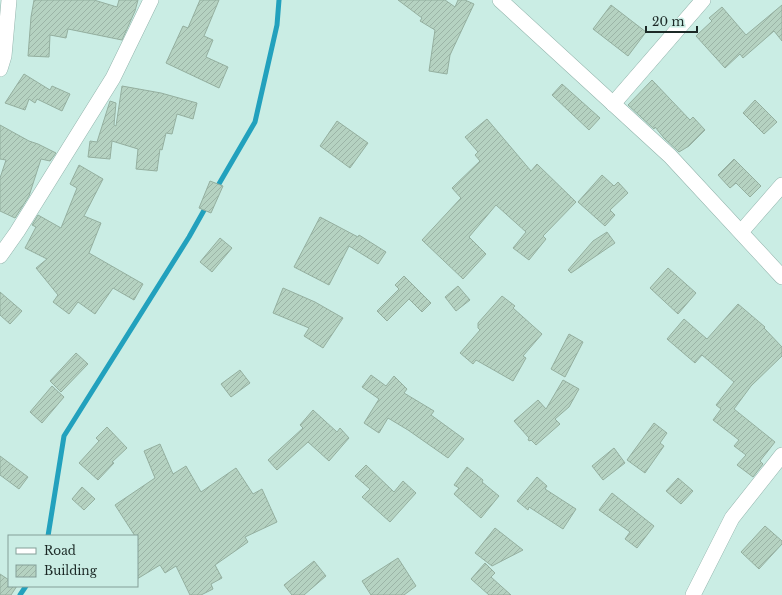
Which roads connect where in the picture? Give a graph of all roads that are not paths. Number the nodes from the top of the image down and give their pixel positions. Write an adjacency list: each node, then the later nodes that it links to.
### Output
1 (9, 0): 5 (street)
2 (151, 0): 9 (street)
3 (500, 0): 6 (street)
4 (703, 0): 6 (street)
5 (0, 69)
6 (613, 104): 8 (street)
7 (782, 185): 8 (street)
8 (741, 232): 10 (street)
9 (0, 256)
10 (782, 277)
11 (782, 455): 12 (street)
12 (693, 595)

